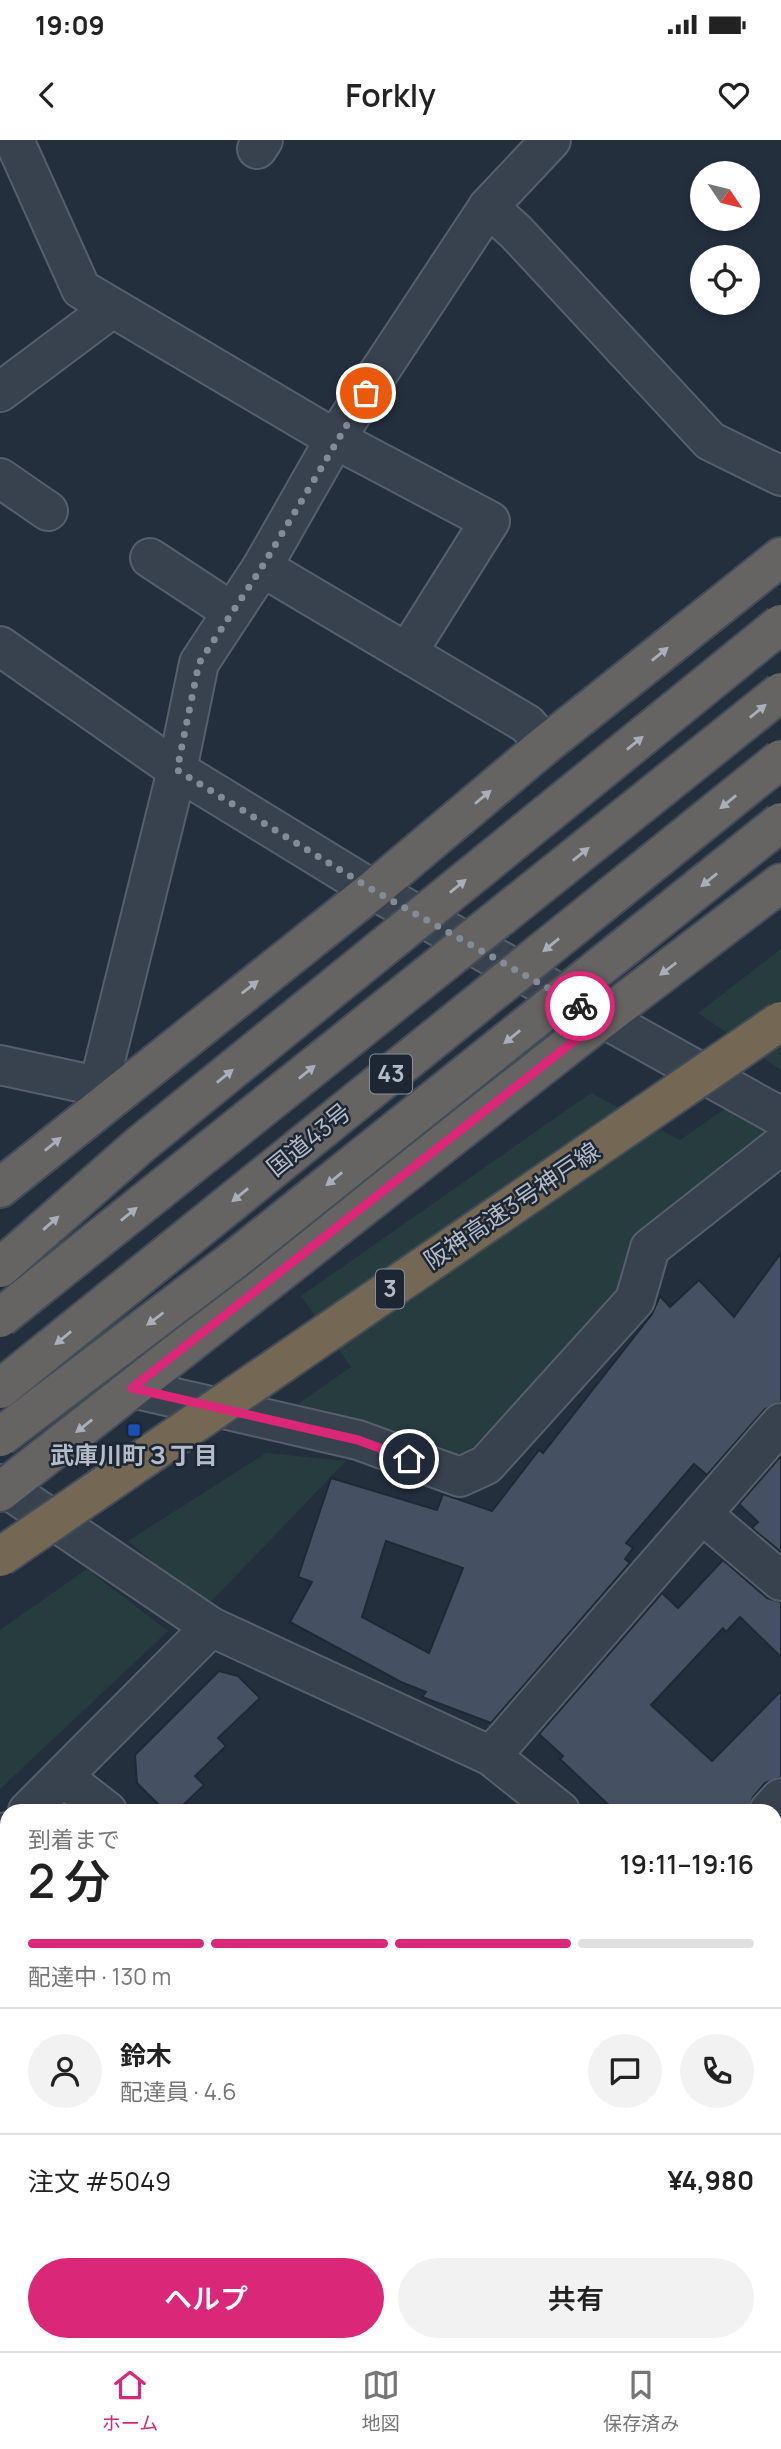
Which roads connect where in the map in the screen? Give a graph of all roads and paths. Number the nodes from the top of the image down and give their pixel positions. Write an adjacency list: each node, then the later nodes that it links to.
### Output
1 (14, 140): 4 (street)
2 (551, 140): 3 (street)
3 (488, 207): 6 (street); 7 (street)
4 (111, 309): 5 (street); 6 (street)
5 (0, 393)
6 (335, 439): 12 (street); 16 (street)
7 (781, 476)
8 (0, 478): 9 (street)
9 (48, 511)
10 (781, 557): 18 (highway, one-way to 10)
11 (150, 558): 13 (street)
12 (262, 567): 13 (street); 16 (street)
13 (232, 612): 20 (street)
14 (781, 624): 32 (highway, one-way to 14, bridge)
15 (0, 646): 20 (street)
16 (407, 653): 18 (street)
17 (781, 692): 33 (highway, 43, one-way to 17, bridge)
18 (545, 746): 23 (highway, one-way to 18)
19 (781, 759): 35 (highway, 国道43号 / 43, one-way to 35, bridge)
20 (177, 770): 23 (street); 28 (street)
21 (781, 822): 37 (highway, one-way to 37, bridge)
22 (781, 883): 24 (highway, one-way to 24)
23 (373, 890): 24 (street); 28 (highway, one-way to 23)
24 (602, 1019): 29 (street); 34 (highway)
25 (781, 1021): 40 (highway, 阪神高速3号神戸線 / 3, bridge)
26 (781, 1031): 41 (highway, 阪神高速3号神戸線 / 3)
27 (0, 1065): 28 (street)
28 (111, 1097): 31 (highway, one-way to 28)
29 (781, 1117)
30 (781, 1145): 34 (street)
31 (0, 1188)
32 (0, 1269)
33 (0, 1318)
34 (132, 1388): 38 (highway, one-way to 38)
35 (0, 1389)
36 (781, 1423): 39 (street)
37 (0, 1437)
38 (2, 1488): 43 (street)
39 (702, 1514): 42 (street); 44 (street)
40 (0, 1557)
41 (0, 1564)
42 (781, 1581)
43 (211, 1628): 44 (street); 45 (street)
44 (491, 1756): 48 (street)
45 (64, 1777): 46 (street); 47 (street)
46 (35, 1804)
47 (98, 1804)
48 (550, 1804)

